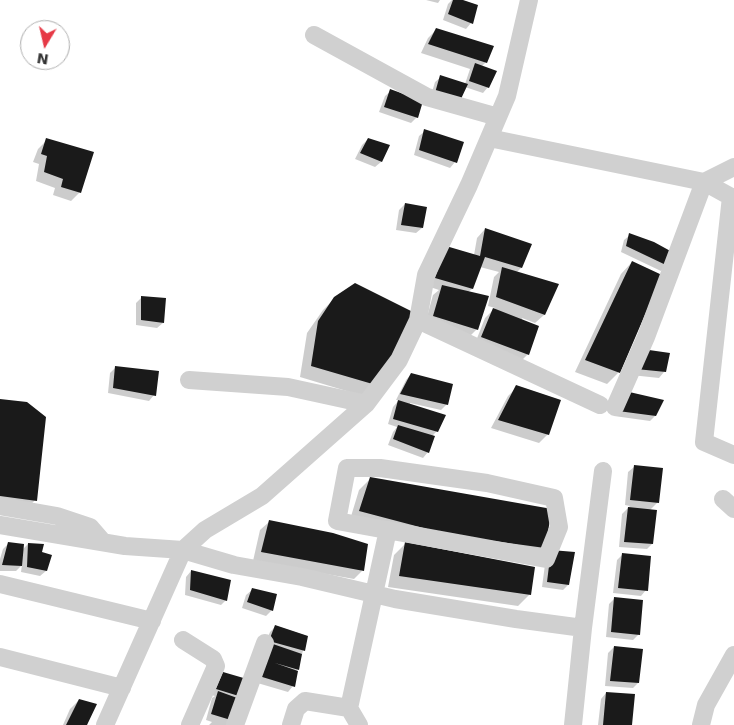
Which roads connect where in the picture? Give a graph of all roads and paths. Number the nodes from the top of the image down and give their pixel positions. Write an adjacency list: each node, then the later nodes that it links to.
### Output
1 (529, 0): 3 (street)
2 (314, 35): 3 (street)
3 (498, 117): 4 (street)
4 (489, 138): 6 (street); 8 (street)
5 (734, 167): 6 (street)
6 (704, 182): 7 (street); 8 (street)
7 (732, 197): 11 (street)
8 (418, 320): 10 (street)
9 (188, 380): 10 (street)
10 (366, 404): 17 (street)
11 (734, 455)
12 (603, 471): 21 (street)
13 (0, 506): 16 (street)
14 (0, 525): 16 (street)
15 (388, 530): 15 (street); 19 (street)
16 (103, 542): 17 (street)
17 (183, 550): 19 (street); 20 (street)
18 (0, 584): 20 (street)
19 (374, 594): 21 (street); 27 (street)
20 (152, 621): 26 (street)
21 (583, 628): 33 (street)
22 (183, 640): 29 (street)
23 (265, 643): 30 (street)
24 (734, 655): 34 (street)
25 (0, 657): 26 (street)
26 (122, 688): 28 (street)
27 (349, 708): 31 (street); 32 (street)
28 (105, 725)
29 (190, 725)
30 (235, 725)
31 (291, 725)
32 (360, 725)
33 (574, 725)
34 (701, 725)

